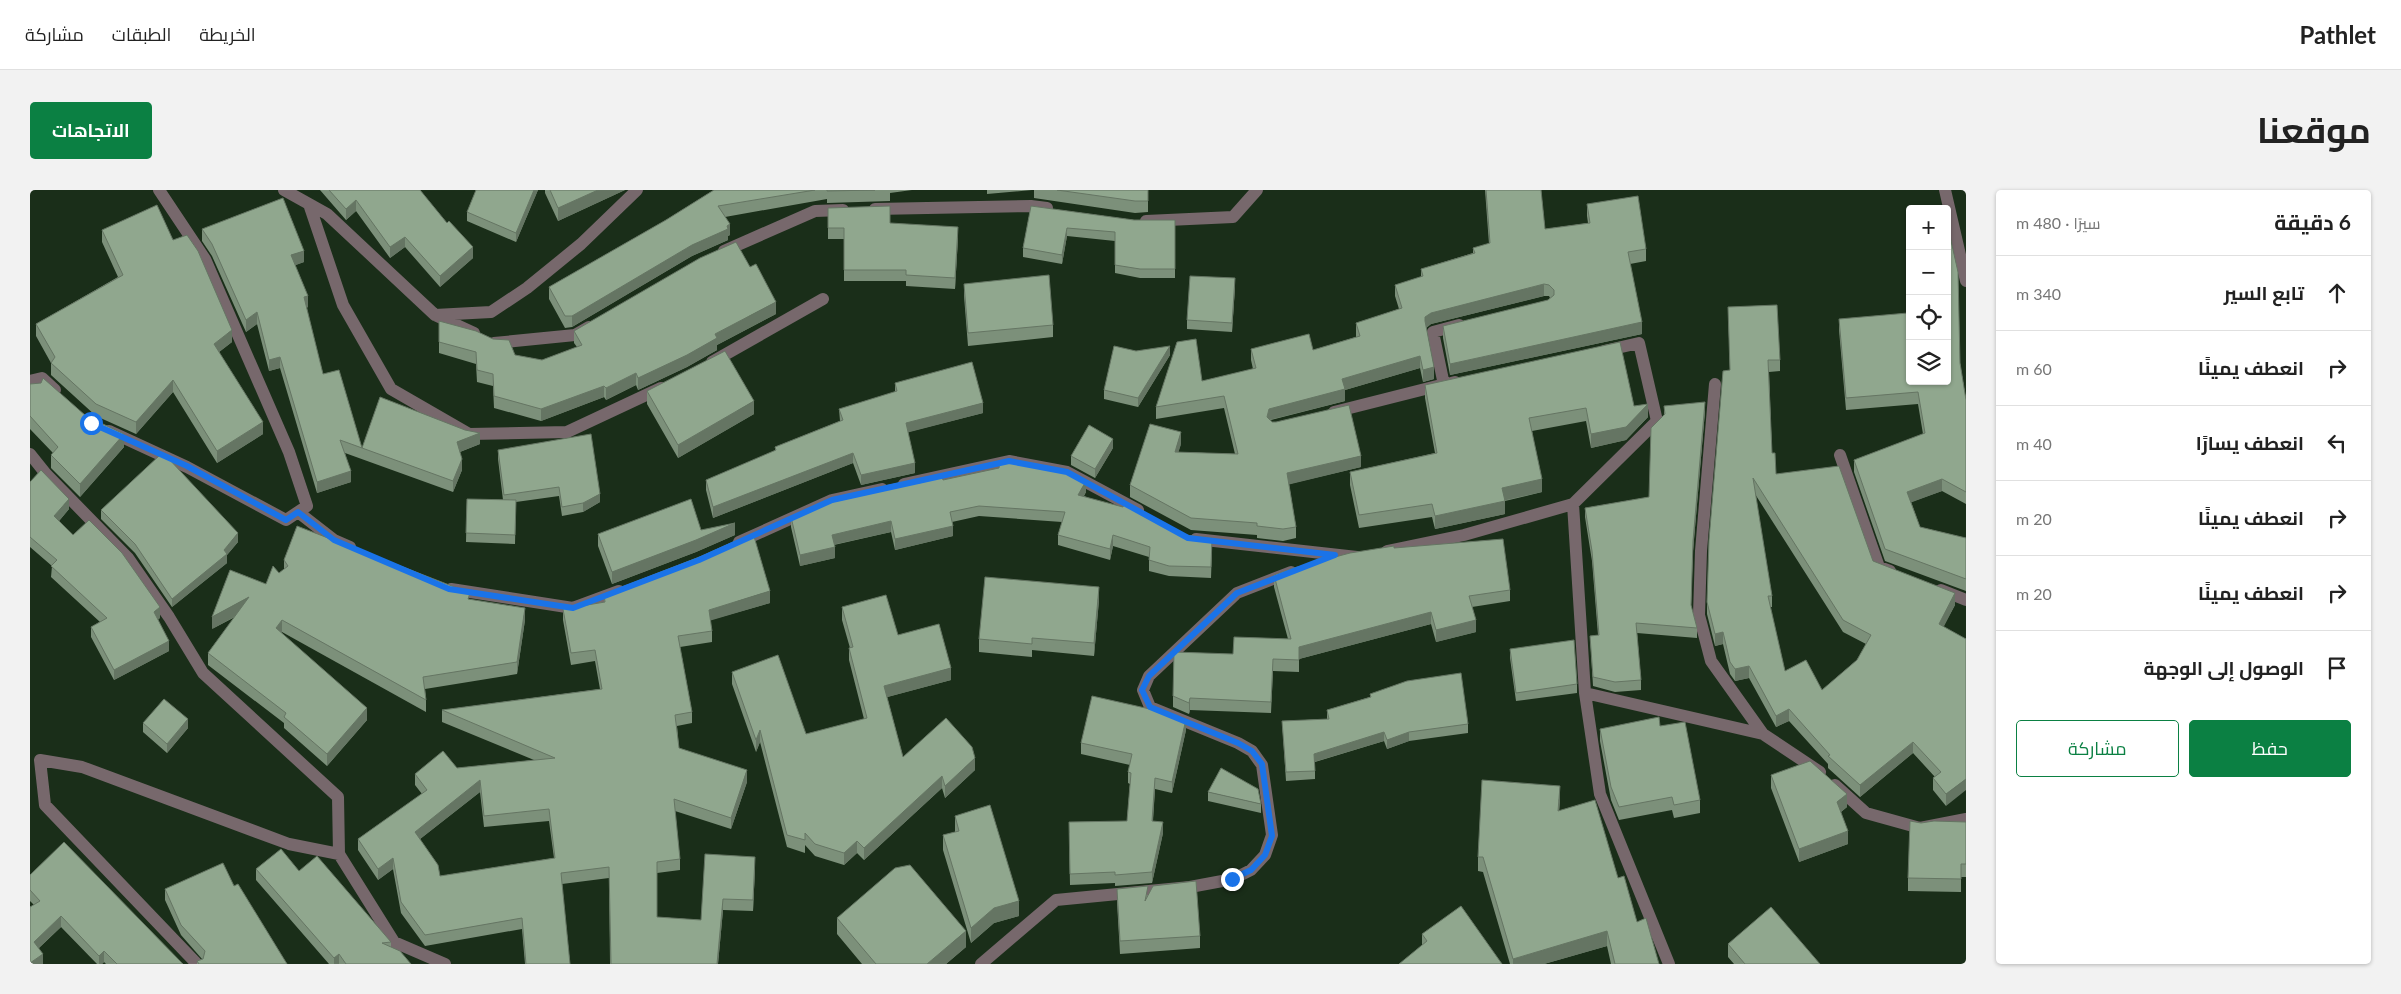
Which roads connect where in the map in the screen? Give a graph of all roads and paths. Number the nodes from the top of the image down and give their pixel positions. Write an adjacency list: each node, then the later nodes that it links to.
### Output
1 (159, 190): 28 (street)
2 (284, 190): 6 (street)
3 (637, 190): 12 (street)
4 (1257, 190): 8 (street)
5 (1945, 190): 10 (street)
6 (309, 204): 12 (street); 19 (street)
7 (1060, 210): 9 (street)
8 (1135, 221)
9 (713, 256)
10 (1966, 281)
11 (823, 299): 16 (street)
12 (435, 315): 13 (street)
13 (599, 320)
14 (1471, 322): 21 (street)
15 (1590, 354): 27 (street)
16 (699, 369)
17 (30, 380): 22 (street)
18 (1463, 381): 21 (street)
19 (673, 382)
20 (1715, 384): 40 (street)
21 (1444, 385): 23 (street)
22 (63, 397)
23 (1322, 415)
24 (100, 427): 28 (street)
25 (30, 454): 42 (street)
26 (1840, 455): 34 (street)
27 (1573, 504): 33 (street); 39 (street)
28 (298, 512): 32 (street)
29 (1145, 514): 31 (street)
30 (1180, 533): 33 (street)
31 (726, 548)
32 (360, 551)
33 (1335, 555): 45 (street)
34 (1905, 577)
35 (440, 585): 37 (street)
36 (1931, 587): 38 (street)
37 (627, 588)
38 (1966, 600)
39 (1585, 693): 40 (street); 46 (street)
40 (1764, 734): 41 (street)
41 (1966, 819)
42 (339, 854): 43 (street); 44 (street)
43 (197, 964)
44 (445, 964)
45 (981, 964)
46 (1669, 964)

